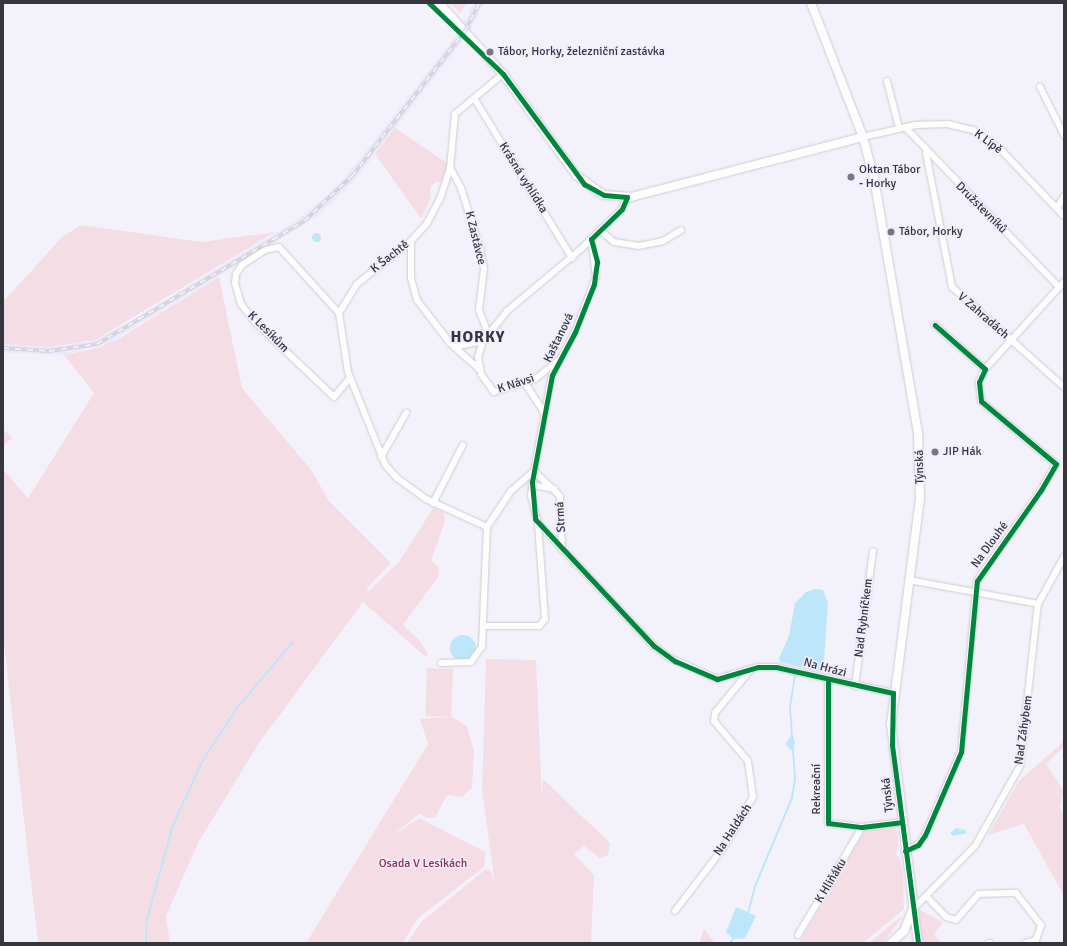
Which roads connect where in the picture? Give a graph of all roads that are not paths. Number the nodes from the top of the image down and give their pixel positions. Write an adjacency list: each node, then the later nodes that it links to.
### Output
1 (439, 3): 3 (main road)
2 (811, 3): 9 (main road, Týnská)
3 (503, 74): 6 (street, K Šachtě); 13 (main road)
4 (887, 80): 7 (street)
5 (1040, 87): 8 (street)
6 (474, 98): 11 (street, K Šachtě); 20 (street, Krásná vyhlídka)
7 (902, 127): 9 (street, K Lípě); 10 (street, Družstevníků); 14 (street, K Lípě)
8 (1064, 135)
9 (863, 137): 13 (main road); 48 (main road, Týnská)
10 (926, 152): 22 (street, Družstevníků); 27 (street, V Zahradách)
11 (450, 168): 19 (street, K Šachtě); 25 (street, K Zastávce)
12 (1064, 196): 14 (street)
13 (627, 197): 16 (street)
14 (1057, 208): 15 (street, K Lípě)
15 (1064, 216)
16 (600, 230): 17 (street); 18 (street)
17 (681, 230)
18 (592, 239): 20 (street); 29 (street, Kaštanová)
19 (411, 241): 23 (street, K Šachtě); 28 (street, K Návsi)
20 (572, 258): 25 (street)
21 (1064, 282): 22 (street)
22 (1059, 287): 27 (street)
23 (339, 313): 32 (street); 32 (street, K Lesíkům)
24 (935, 325): 31 (street)
25 (488, 334): 26 (street)
26 (484, 341): 28 (street); 30 (street)
27 (1011, 341): 31 (street); 34 (street, V Zahradách)
28 (454, 347): 30 (street, K Návsi)
29 (560, 359): 33 (street, K Návsi); 36 (street, Kaštanová)
30 (479, 369): 33 (street, K Návsi)
31 (985, 369): 49 (street, Na Dlouhé)
32 (350, 378): 38 (street)
33 (525, 383): 36 (street)
34 (1064, 387)
35 (406, 413): 38 (street)
36 (545, 414): 39 (street, Kaštanová)
37 (463, 445): 42 (street)
38 (381, 457): 42 (street)
39 (534, 471): 40 (street, Kaštanová); 41 (street, Strmá); 44 (street)
40 (532, 485): 41 (street); 43 (street, Kaštanová)
41 (554, 488): 45 (street, Strmá)
42 (433, 503): 44 (street)
43 (538, 523): 45 (street, Na Hrázi); 51 (street)
44 (487, 527): 51 (street)
45 (562, 550): 53 (street, Na Hrázi)
46 (872, 551): 55 (street, Nad Rybníčkem)
47 (1064, 557): 50 (street)
48 (909, 580): 49 (street); 56 (main road, Týnská)
49 (974, 591): 50 (street); 59 (street, Na Dlouhé)
50 (1038, 604): 60 (street, Nad Záhybem)
51 (485, 626): 52 (street)
52 (441, 662)
53 (752, 668): 54 (street, Na Hrázi); 62 (street, Na Haldách)
54 (828, 680): 55 (street, Na Hrázi); 58 (street, Rekreační)
55 (855, 686): 56 (street, Na Hrázi)
56 (893, 693): 57 (main road, Týnská)
57 (900, 822): 58 (street, Rekreační); 59 (main road, Týnská)
58 (862, 827): 63 (street, K Hliňáku)
59 (905, 851): 61 (main road, Týnská)
60 (927, 898): 61 (street, Nad Záhybem); 66 (street)
61 (913, 909): 64 (main road); 65 (main road, Týnská)
62 (674, 911)
63 (798, 935)
64 (891, 943)
65 (918, 943)
66 (1025, 943)

